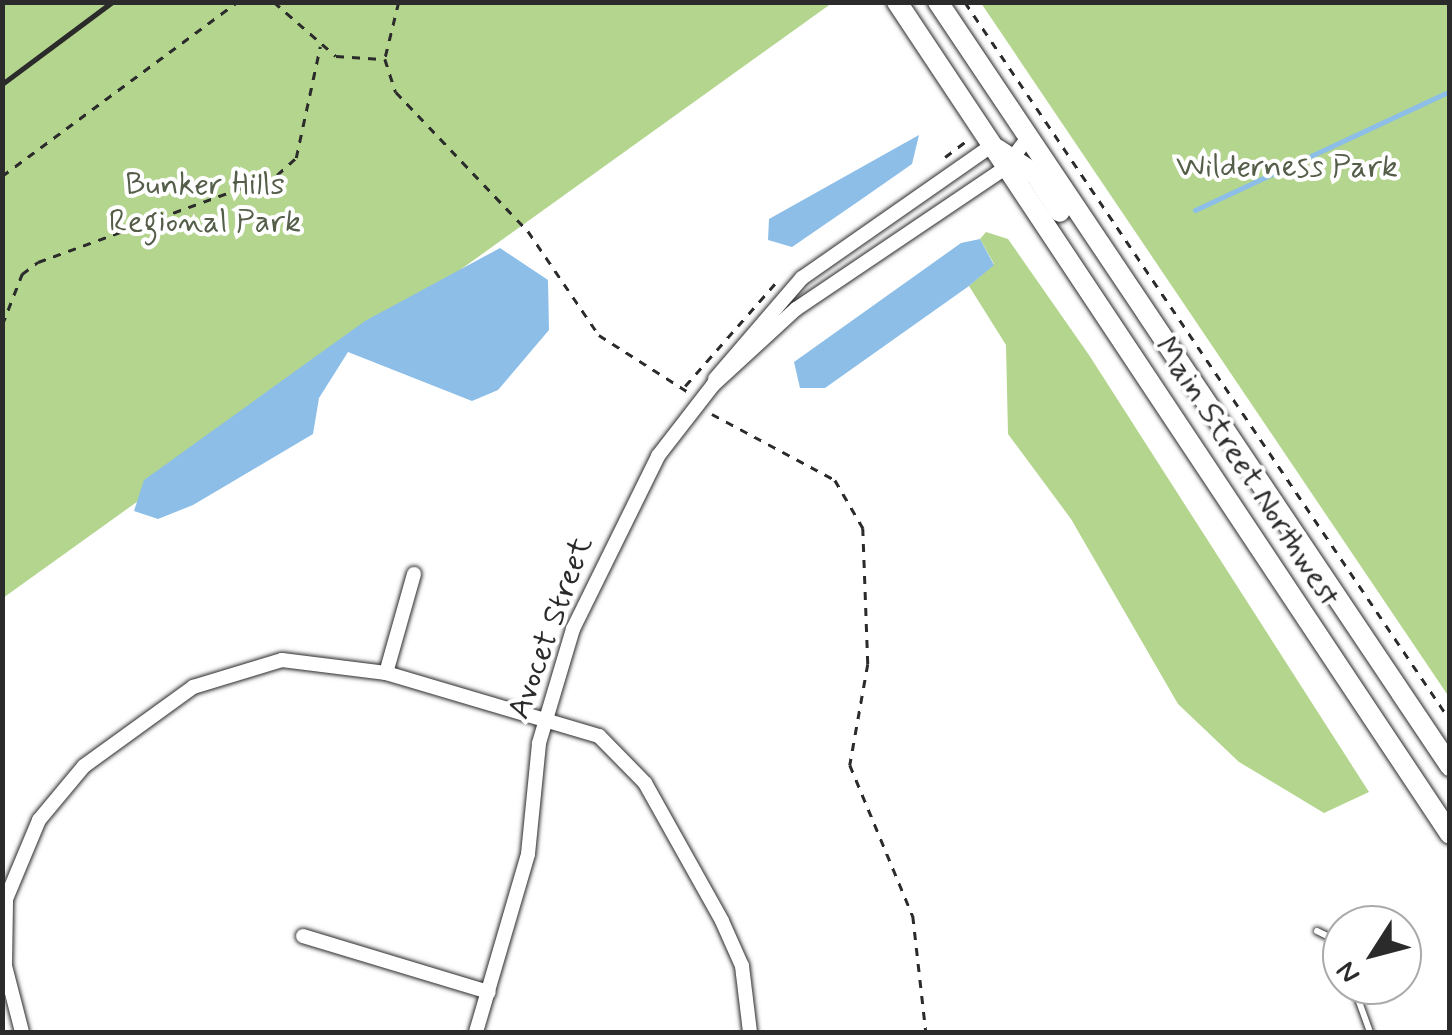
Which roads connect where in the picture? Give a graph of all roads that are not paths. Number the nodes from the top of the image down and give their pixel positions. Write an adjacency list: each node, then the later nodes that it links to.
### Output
1 (897, 2): 4 (main road, Main Street Northwest)
2 (938, 2): 3 (main road, Main Street Northwest)
3 (1028, 137): 5 (street, Avocet Street); 6 (main road, Main Street Northwest)
4 (991, 146): 5 (main road, Main Street Northwest); 7 (street, Avocet Street)
5 (1008, 164): 6 (main road, Main Street Northwest); 7 (street, Avocet Street); 12 (main road, Main Street Northwest)
6 (1134, 300): 11 (main road, Main Street Northwest)
7 (713, 384): 10 (street, Avocet Street)
8 (414, 574): 9 (street)
9 (386, 673): 10 (street); 18 (street)
10 (546, 717): 16 (street, Avocet Street); 20 (street)
11 (1450, 766)
12 (1450, 834)
13 (1317, 931): 14 (lane)
14 (1322, 933)
15 (303, 936): 16 (street)
16 (489, 992): 19 (street, Avocet Street)
17 (1360, 1005): 21 (lane)
18 (22, 1032)
19 (476, 1032)
20 (750, 1032)
21 (1370, 1032)

